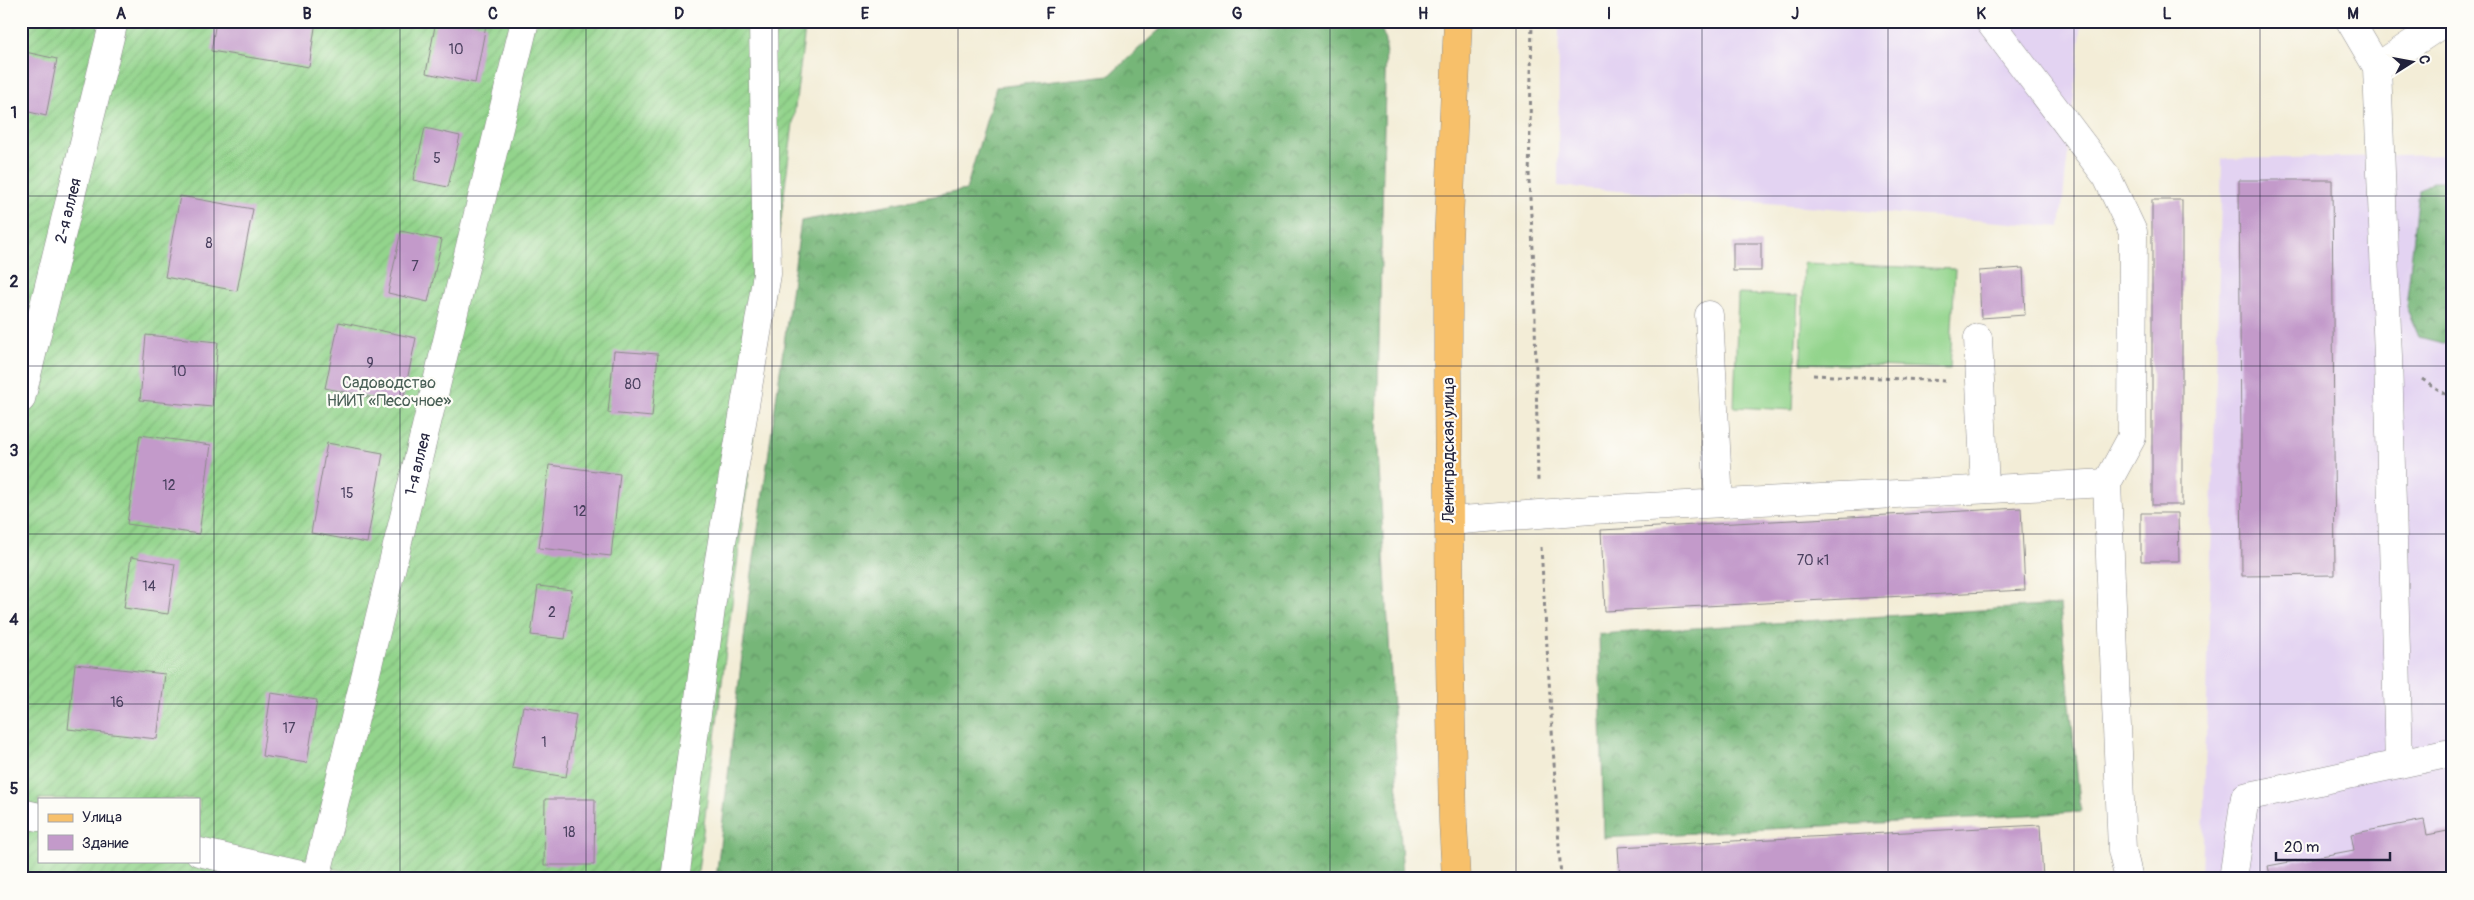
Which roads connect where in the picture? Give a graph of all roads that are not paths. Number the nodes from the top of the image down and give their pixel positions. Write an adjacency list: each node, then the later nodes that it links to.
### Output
1 (114, 21): 11 (street, 2-я аллея)
2 (526, 21): 21 (street, 1-я аллея)
3 (763, 21): 22 (street)
4 (1458, 21): 15 (main road, Ленинградская улица)
5 (1989, 21): 12 (street)
6 (2350, 21): 8 (street)
7 (2446, 21): 8 (street)
8 (2376, 68): 17 (street)
9 (1709, 315): 14 (street)
10 (1978, 338): 13 (street)
11 (21, 400)
12 (2107, 484): 13 (street); 24 (street)
13 (1985, 489): 14 (street)
14 (1719, 504): 15 (street)
15 (1449, 521): 23 (main road, Ленинградская улица)
16 (2453, 755): 17 (street)
17 (2400, 764): 25 (street)
18 (21, 813): 19 (street)
19 (38, 817)
20 (200, 852): 21 (street)
21 (317, 878)
22 (675, 879)
23 (1456, 879)
24 (2129, 879)
25 (2233, 879)

